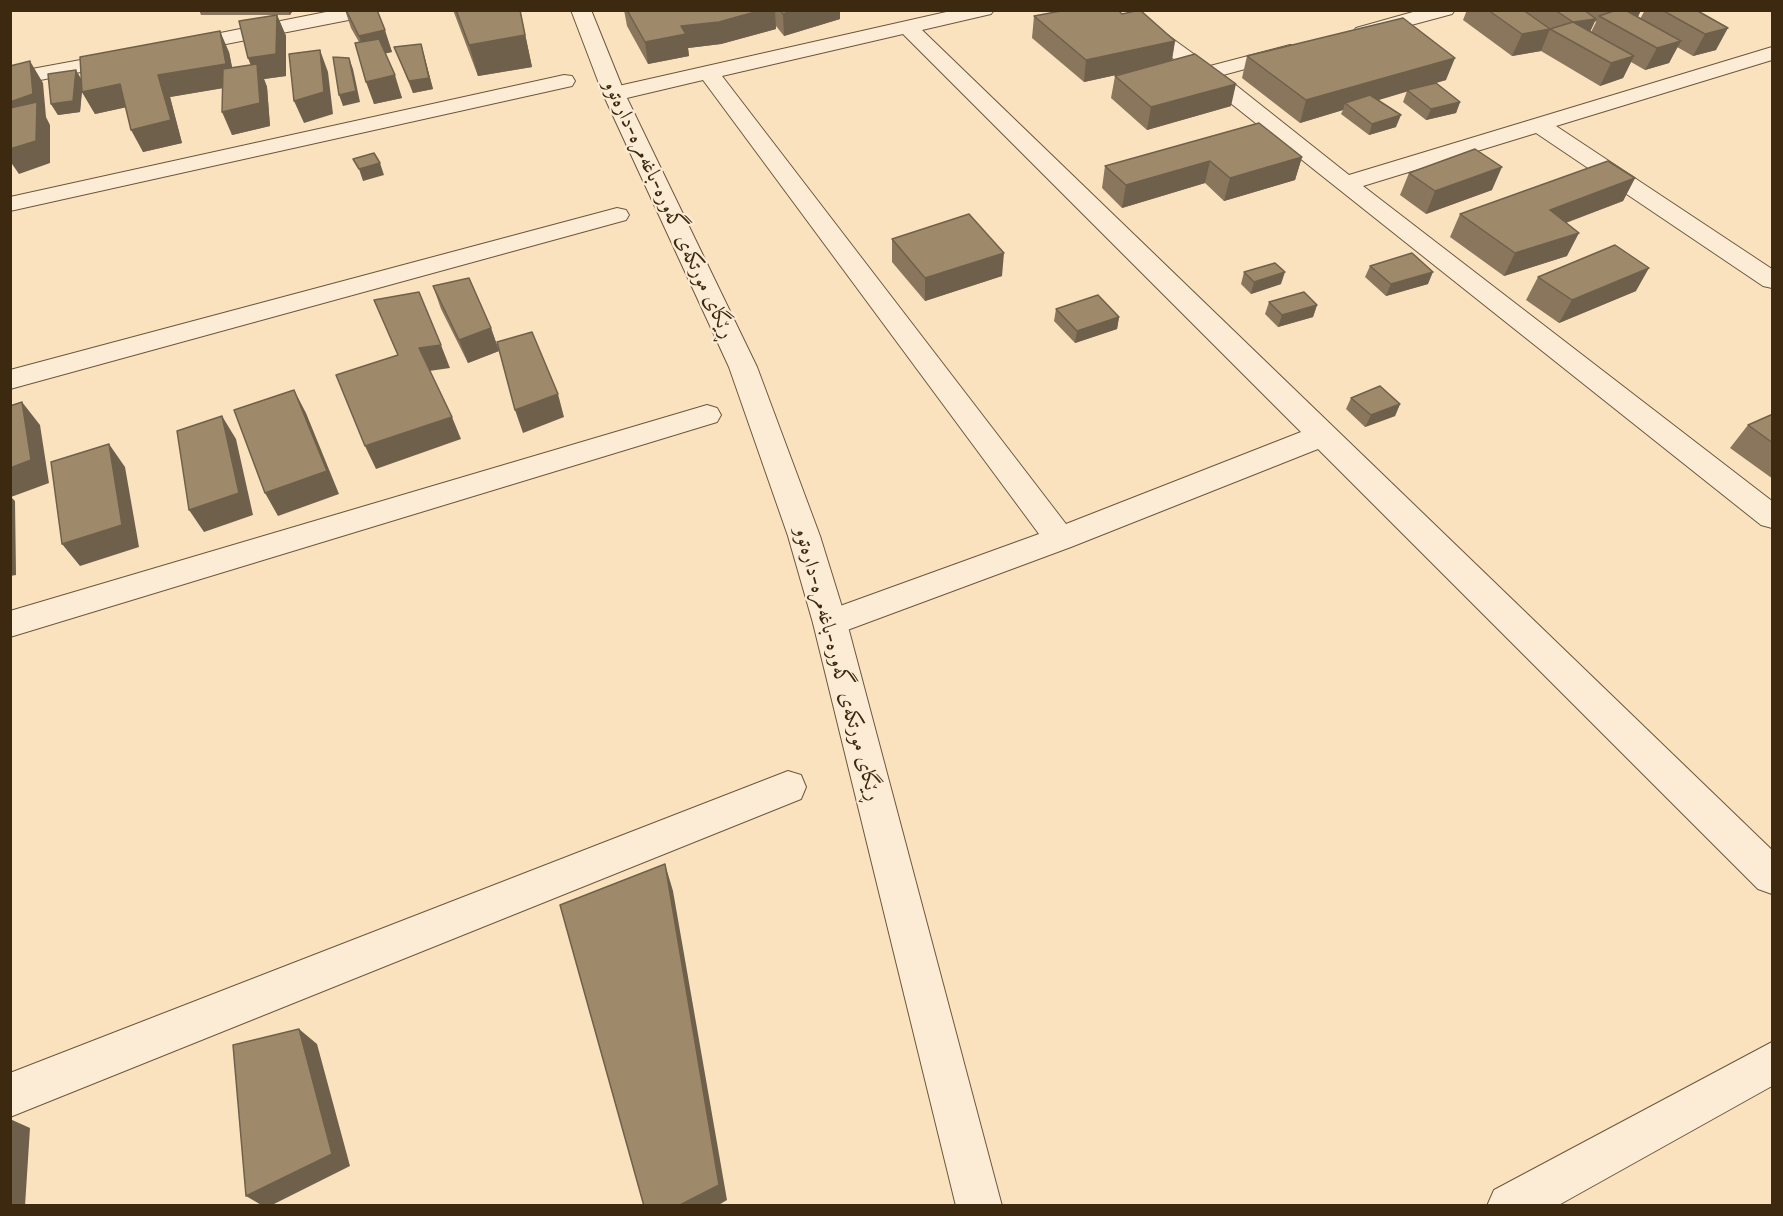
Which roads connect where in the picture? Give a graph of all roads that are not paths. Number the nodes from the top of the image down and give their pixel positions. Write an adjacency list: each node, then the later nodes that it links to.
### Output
1 (369, 10): 12 (street)
2 (581, 10): 14 (street, ڕێگای مورتکەی گەورە-باغەمرە-دارەتوو)
3 (984, 10): 6 (street)
4 (1119, 10): 10 (street)
5 (1446, 10): 7 (street)
6 (908, 28): 11 (street); 22 (street)
7 (1343, 37)
8 (1309, 46): 10 (street)
9 (1773, 53): 15 (street)
10 (1207, 73): 16 (street)
11 (709, 74): 14 (street); 24 (street)
12 (10, 80)
13 (564, 81): 17 (street)
14 (614, 94): 25 (street, ڕێگای مورتکەی گەورە-باغەمرە-دارەتوو)
15 (1539, 125): 16 (street); 19 (street)
16 (1345, 184): 23 (street)
17 (10, 204)
18 (617, 215): 20 (street)
19 (1773, 280)
20 (10, 380)
21 (707, 415): 26 (street)
22 (1323, 435): 24 (street); 28 (street)
23 (1773, 517)
24 (1060, 539): 25 (street)
25 (830, 623): 31 (street, ڕێگای مورتکەی گەورە-باغەمرە-دارەتوو)
26 (10, 624)
27 (788, 787): 30 (street)
28 (1773, 876)
29 (1773, 1063): 32 (street)
30 (10, 1095)
31 (980, 1206)
32 (1510, 1206)

